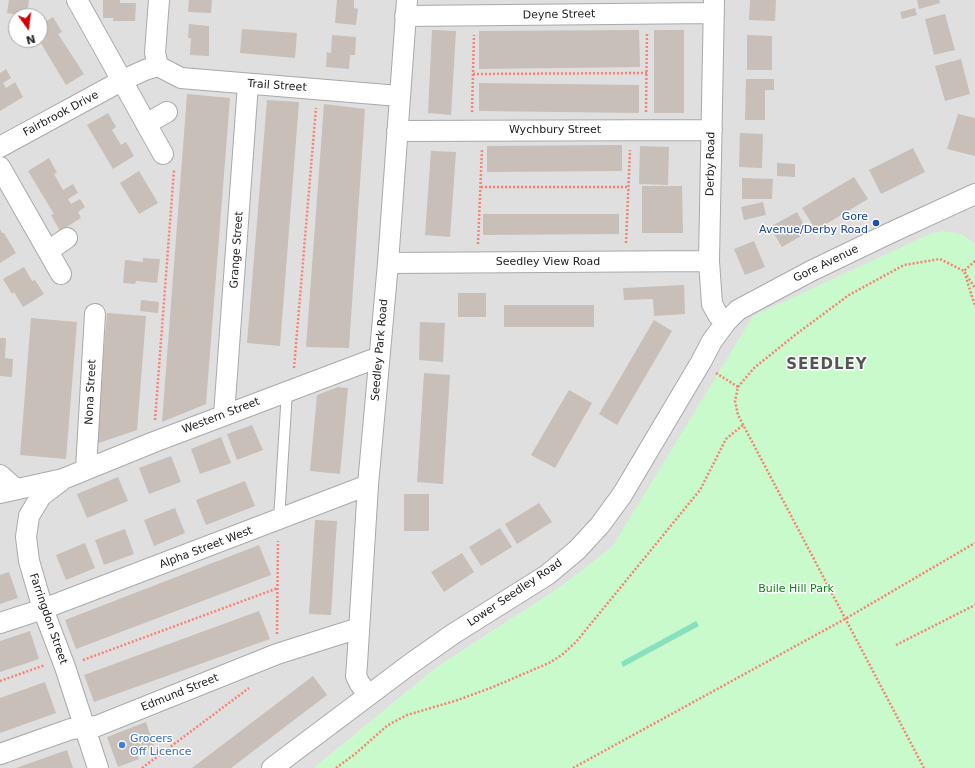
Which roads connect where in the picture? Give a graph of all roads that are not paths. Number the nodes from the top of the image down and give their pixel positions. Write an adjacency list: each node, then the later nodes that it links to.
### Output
1 (77, 0): 6 (street)
2 (159, 0): 5 (street)
3 (714, 7): 4 (street, Deyne Street); 11 (street, Derby Road)
4 (406, 8): 8 (street, Seedley Park Road)
5 (158, 66): 6 (street, Fairbrook Drive); 7 (street, Trail Street)
6 (123, 80): 10 (street); 13 (street, Fairbrook Drive)
7 (248, 84): 8 (street, Trail Street); 26 (street, Grange Street)
8 (399, 96): 12 (street, Seedley Park Road)
9 (167, 112): 10 (street)
10 (146, 124): 14 (street)
11 (712, 130): 12 (street, Wychbury Street); 19 (street, Derby Road)
12 (397, 131): 20 (street, Seedley Park Road)
13 (0, 147)
14 (168, 161)
15 (0, 167): 18 (street)
16 (971, 202): 23 (street, Gore Avenue)
17 (68, 238): 18 (street)
18 (48, 251): 21 (street)
19 (709, 261): 20 (street, Seedley View Road); 23 (street, Derby Road)
20 (388, 263): 24 (street, Seedley Park Road)
21 (61, 274)
22 (95, 314): 27 (street, Nona Street)
23 (726, 322): 36 (street, Lower Seedley Road)
24 (379, 357): 25 (street, Western Street); 30 (street, Seedley Park Road)
25 (291, 389): 26 (street, Western Street); 32 (lane)
26 (224, 415): 27 (street, Western Street)
27 (86, 469): 29 (street, Western Street)
28 (0, 475): 31 (street)
29 (63, 479): 31 (street); 33 (street, Farringdon Street)
30 (368, 485): 32 (street, Alpha Street West); 35 (street, Seedley Park Road)
31 (8, 491)
32 (279, 520): 33 (street, Alpha Street West)
33 (43, 609): 34 (street, Alpha Street West); 37 (street, Farringdon Street)
34 (0, 623)
35 (359, 628): 36 (street, Seedley Park Road); 37 (street, Edmund Street)
36 (369, 695): 40 (street, Lower Seedley Road)
37 (84, 727): 38 (street, Edmund Street); 39 (street, Farringdon Street)
38 (0, 754)
39 (98, 768)
40 (272, 768)

